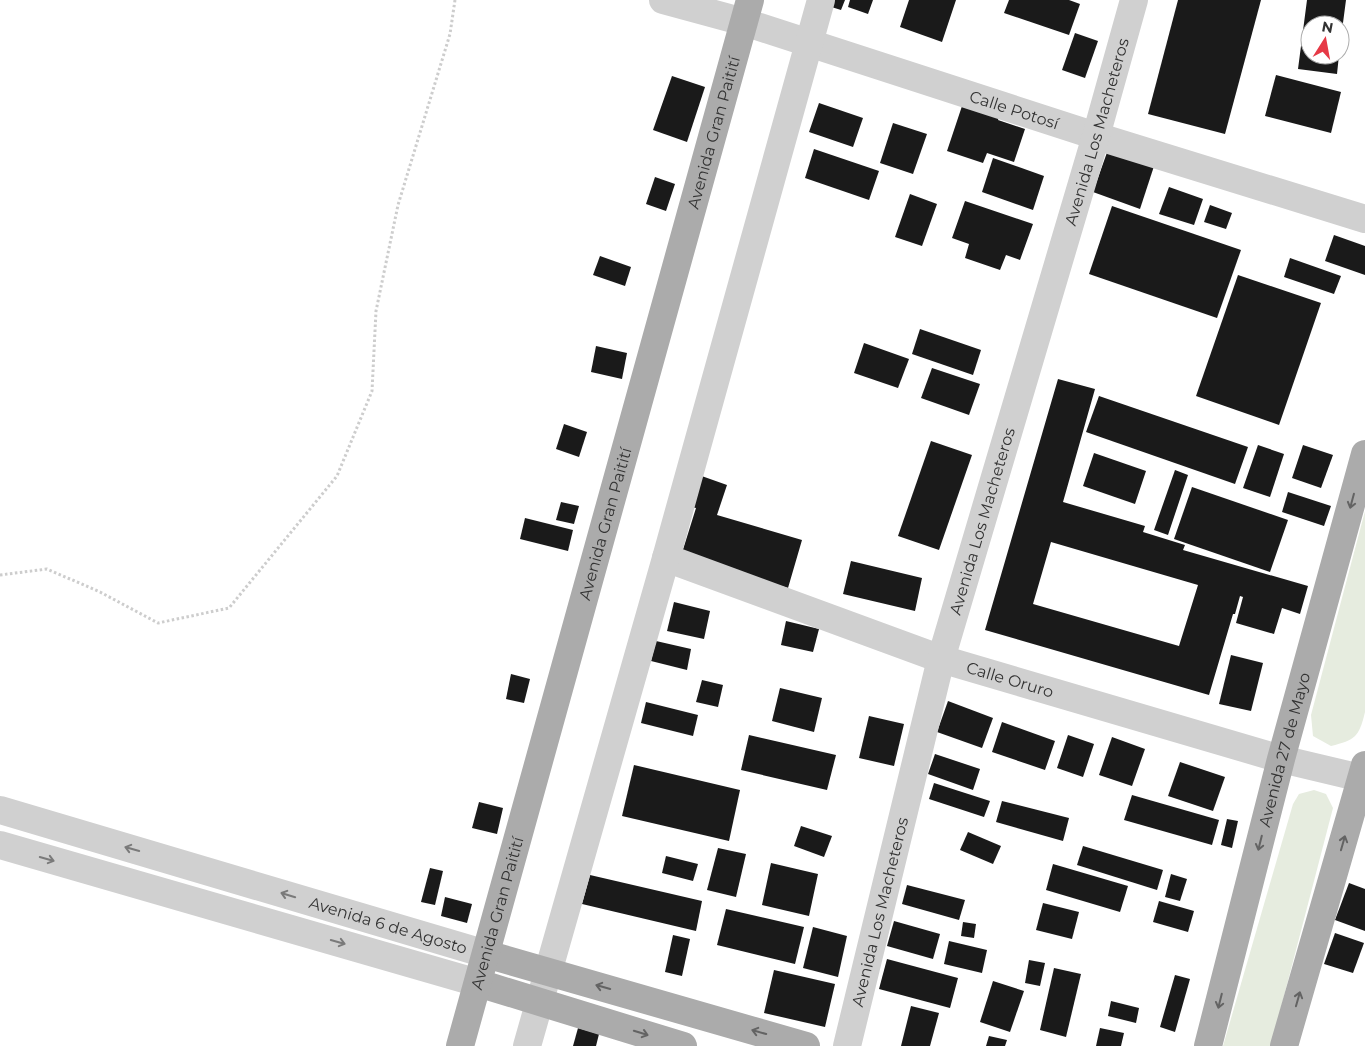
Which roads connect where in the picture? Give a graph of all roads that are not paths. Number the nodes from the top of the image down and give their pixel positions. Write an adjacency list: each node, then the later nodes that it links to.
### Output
1 (663, 0): 4 (street, Calle Potosí)
2 (820, 0): 5 (street)
3 (1134, 0): 6 (street, Avenida Los Macheteros)
4 (747, 11): 5 (street, Calle Potosí); 17 (main road, Avenida Gran Paitití)
5 (808, 43): 6 (street, Calle Potosí); 9 (street)
6 (1096, 136): 7 (street, Calle Potosí); 10 (street, Avenida Los Macheteros)
7 (1365, 220)
8 (1365, 454): 11 (main road, Avenida 27 de Mayo, one-way to 11)
9 (666, 558): 10 (street, Calle Oruro); 18 (street)
10 (941, 659): 11 (street, Calle Oruro); 25 (street, Avenida Los Macheteros)
11 (1281, 759): 12 (street, Calle Oruro); 26 (main road, Avenida 27 de Mayo, one-way to 26)
12 (1364, 774): 27 (main road, one-way to 12)
13 (0, 810): 15 (street, Avenida 6 de Agosto, one-way to 13)
14 (0, 845): 16 (street, Avenida 6 de Agosto, one-way to 16)
15 (209, 872): 16 (street); 17 (street, Avenida 6 de Agosto, one-way to 15)
16 (199, 902): 19 (street, Avenida 6 de Agosto, one-way to 19)
17 (486, 954): 18 (main road, Avenida 6 de Agosto); 19 (main road, Avenida Gran Paitití)
18 (549, 972): 20 (street); 24 (main road, Avenida 6 de Agosto, one-way to 18)
19 (478, 983): 20 (main road, Avenida 6 de Agosto); 21 (main road, Avenida Gran Paitití)
20 (539, 1002): 22 (street); 23 (main road, Avenida 6 de Agosto, one-way to 23)
21 (460, 1046)
22 (527, 1046)
23 (683, 1046)
24 (806, 1046)
25 (847, 1046)
26 (1208, 1046)
27 (1284, 1046)

